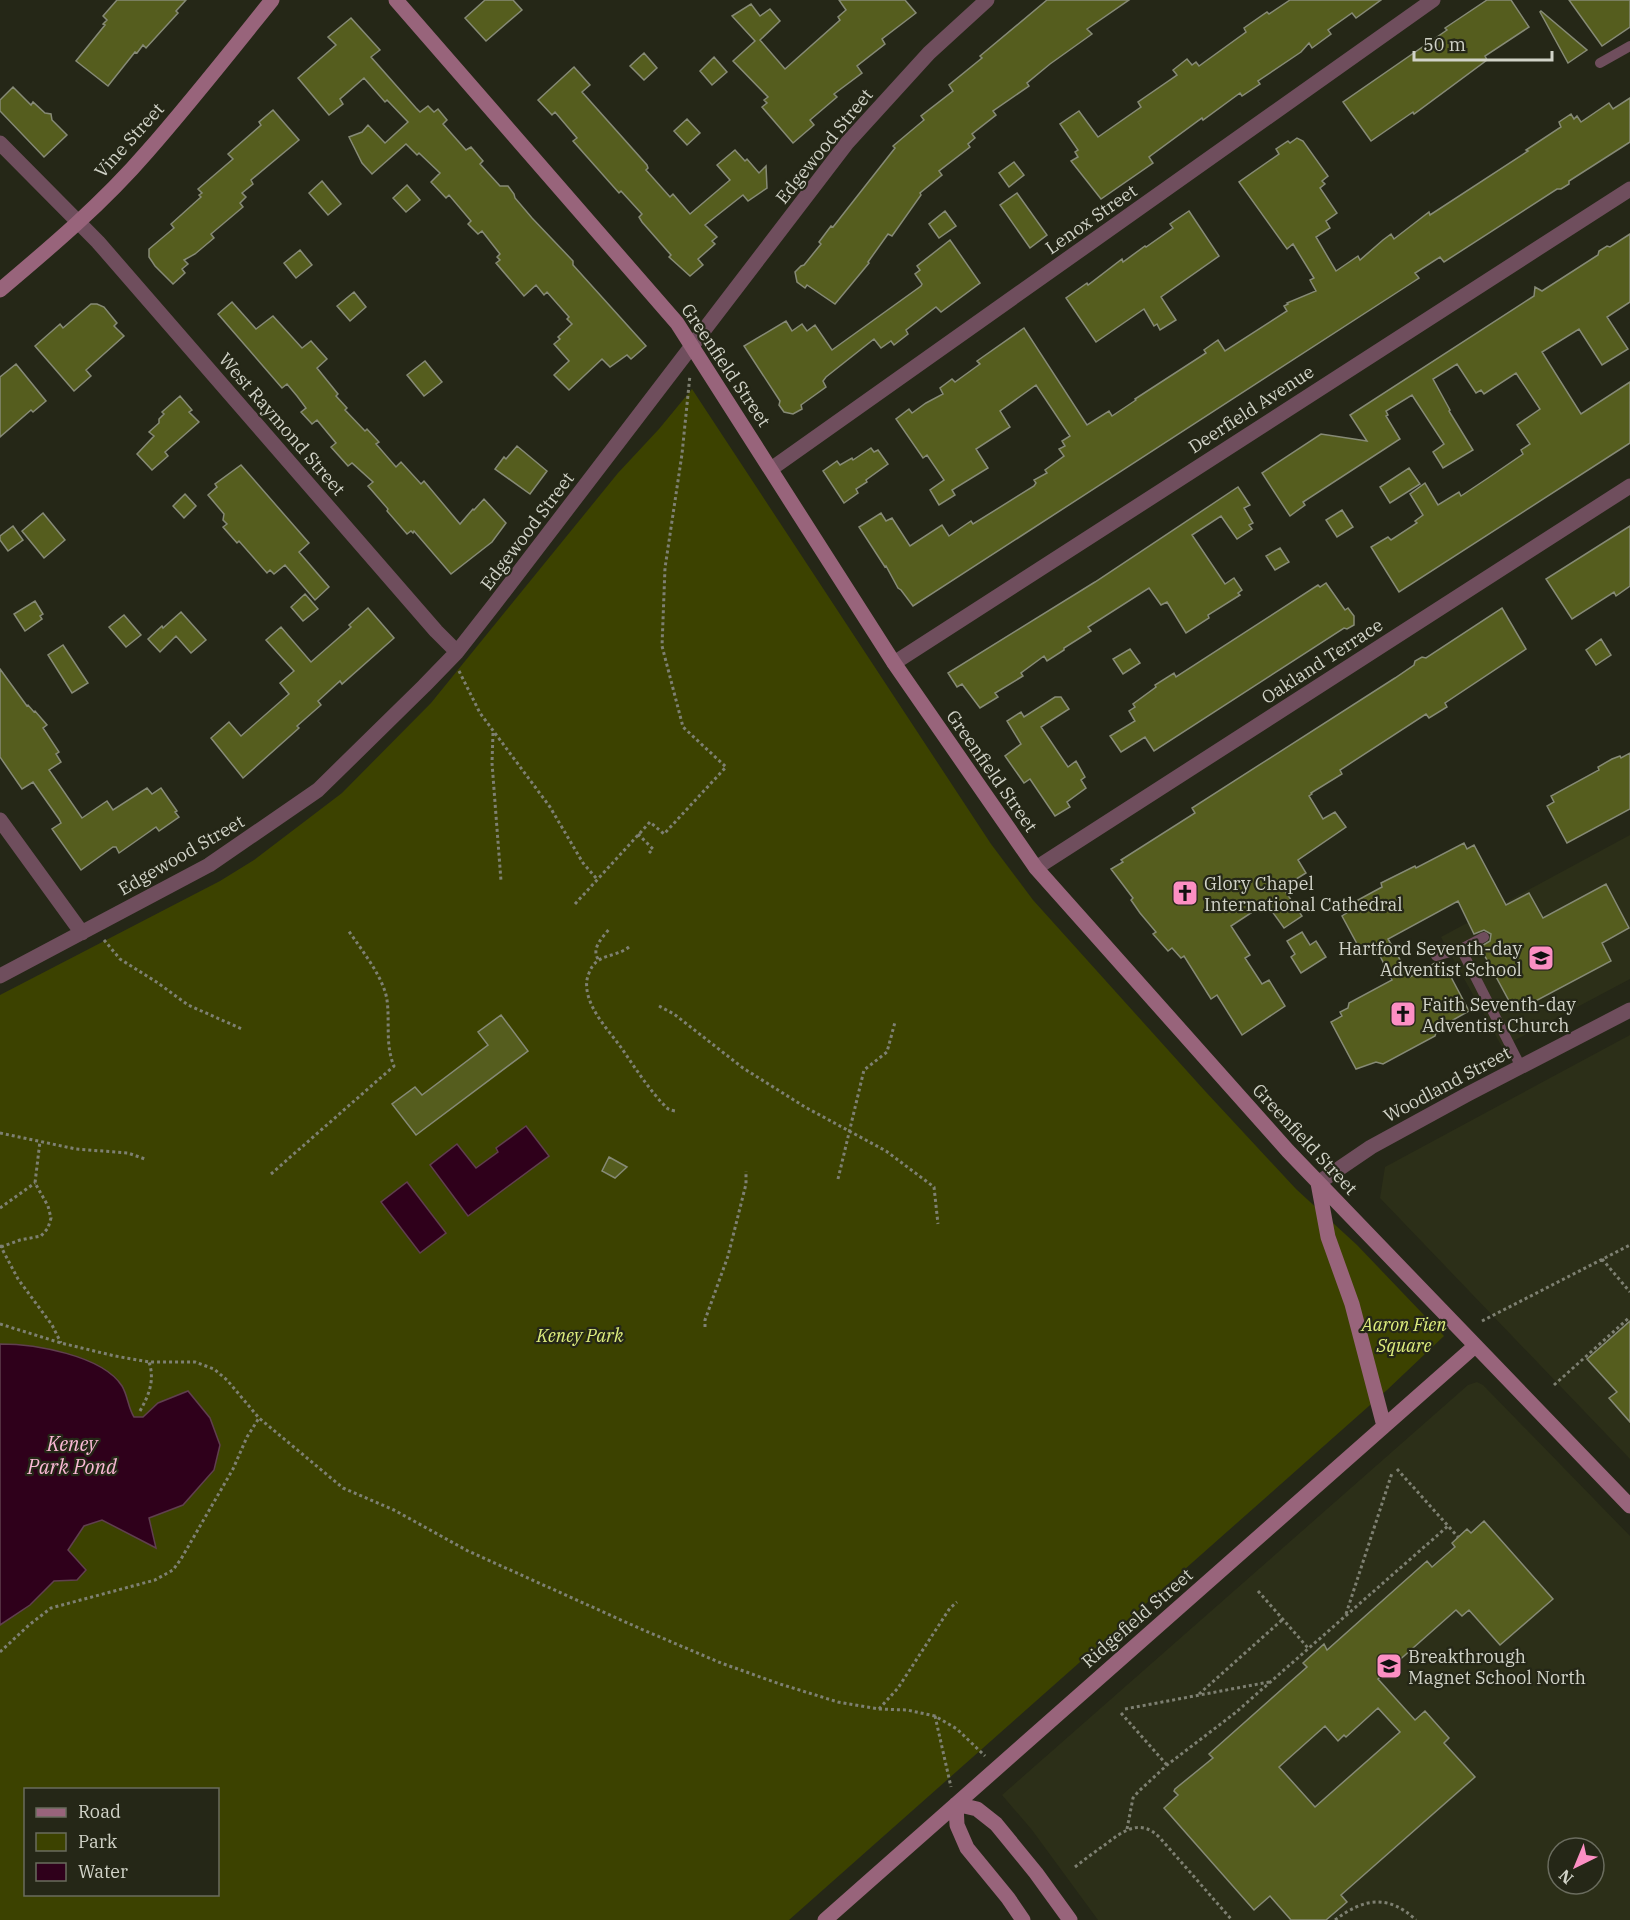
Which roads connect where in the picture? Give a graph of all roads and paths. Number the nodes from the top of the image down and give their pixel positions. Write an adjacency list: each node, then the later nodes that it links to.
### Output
1 (272, 0): 9 (street, Vine Street)
2 (396, 0): 11 (street, Greenfield Street)
3 (987, 0): 11 (street, Edgewood Street)
4 (1433, 0): 12 (street, Lenox Street)
5 (1630, 46): 6 (lane)
6 (1600, 63)
7 (0, 143): 9 (street, West Raymond Street)
8 (1630, 189): 15 (street, Deerfield Avenue)
9 (78, 221): 10 (street, Vine Street); 14 (street, West Raymond Street)
10 (0, 290)
11 (693, 347): 12 (street, Greenfield Street); 14 (street, Edgewood Street); 18 (path)
12 (771, 469): 15 (street, Greenfield Street)
13 (1630, 486): 20 (street, Oakland Terrace)
14 (454, 654): 16 (path); 25 (street, Edgewood Street)
15 (894, 663): 20 (street, Greenfield Street)
16 (494, 732): 21 (path); 22 (path)
17 (0, 820): 25 (street)
18 (638, 834): 19 (path); 21 (path)
19 (650, 853)
20 (1036, 868): 47 (street, Greenfield Street)
21 (597, 879): 23 (path)
22 (501, 881)
23 (575, 904)
24 (610, 928): 31 (path)
25 (88, 930): 32 (street, Edgewood Street); 36 (path)
26 (348, 930): 44 (path)
27 (1484, 937): 29 (lane)
28 (629, 947): 31 (path)
29 (1461, 949): 30 (lane); 37 (lane)
30 (1436, 956)
31 (598, 959): 38 (path)
32 (0, 976)
33 (659, 1006): 39 (path)
34 (1630, 1010): 37 (street, Woodland Street)
35 (895, 1022): 39 (path)
36 (242, 1029)
37 (1521, 1067): 47 (street, Woodland Street)
38 (675, 1111)
39 (850, 1132): 45 (path); 49 (path)
40 (0, 1133): 41 (path)
41 (40, 1141): 42 (path); 46 (path)
42 (145, 1159)
43 (746, 1171): 57 (path)
44 (271, 1174)
45 (838, 1179)
46 (35, 1183): 48 (path); 51 (path)
47 (1318, 1183): 59 (street, Greenfield Street); 64 (street)
48 (0, 1208)
49 (938, 1224)
50 (1630, 1245): 52 (path)
51 (1, 1246): 58 (path)
52 (1602, 1259): 53 (path); 55 (path)
53 (1630, 1292)
54 (1630, 1317): 61 (path)
55 (1482, 1321)
56 (0, 1324): 58 (path)
57 (705, 1327)
58 (61, 1343): 60 (path)
59 (1475, 1346): 64 (street, Ridgefield Street); 67 (street, Greenfield Street)
60 (149, 1362): 62 (path); 63 (path)
61 (1554, 1385)
62 (140, 1412)
63 (259, 1418): 75 (path); 78 (path)
64 (1384, 1426): 83 (street, Ridgefield Street)
65 (1398, 1469): 68 (path)
66 (1392, 1473): 72 (path)
67 (1630, 1506)
68 (1448, 1526): 69 (path); 72 (path)
69 (1458, 1537)
70 (1258, 1591): 73 (path)
71 (957, 1602): 78 (path)
72 (1346, 1615): 74 (path)
73 (1283, 1619): 74 (path); 77 (path)
74 (1308, 1648): 76 (path)
75 (0, 1652)
76 (1271, 1681): 77 (path); 82 (path)
77 (1197, 1695): 79 (path)
78 (879, 1709): 81 (path)
79 (1125, 1709)
80 (1121, 1713): 82 (path)
81 (935, 1716): 83 (path); 84 (path)
82 (1167, 1765): 85 (path)
83 (997, 1768): 84 (street, Ridgefield Street)
84 (956, 1804): 87 (street, Ridgefield Street); 88 (street); 89 (street)
85 (1127, 1829): 86 (path); 90 (path)
86 (1075, 1867)
87 (825, 1920)
88 (1023, 1920)
89 (1070, 1920)
90 (1232, 1920)
91 (1335, 1920): 92 (path)
92 (1416, 1920)

